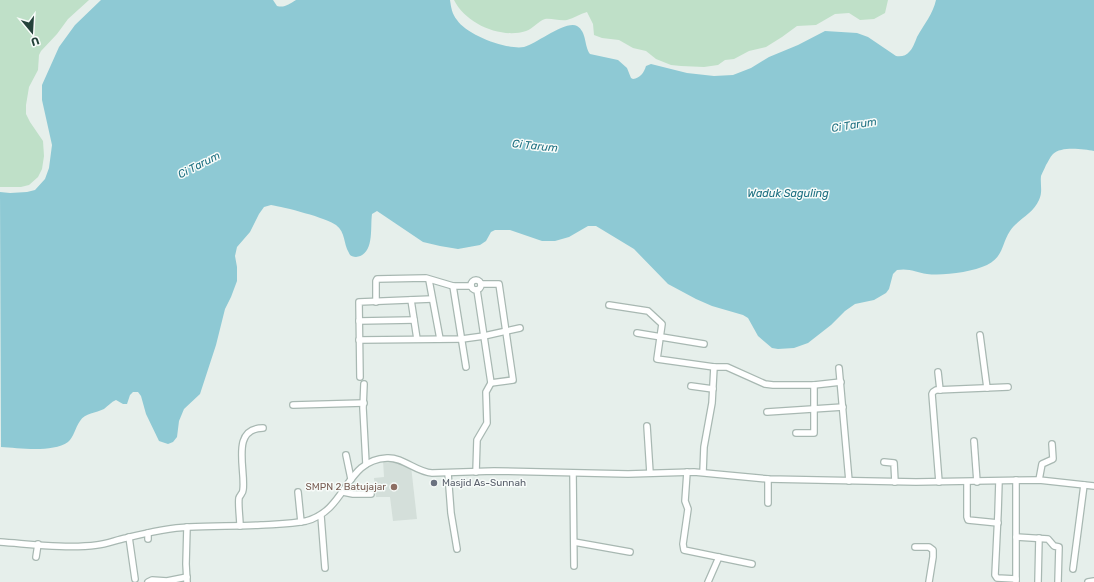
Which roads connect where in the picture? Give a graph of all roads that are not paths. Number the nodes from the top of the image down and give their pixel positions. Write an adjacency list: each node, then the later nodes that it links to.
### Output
1 (429, 280): 2 (street); 5 (street); 7 (street)
2 (453, 286): 3 (street); 19 (street)
3 (471, 286): 4 (street); 4 (street)
4 (479, 287): 12 (street); 15 (street)
5 (432, 299): 6 (street); 18 (street)
6 (411, 300): 7 (street); 9 (street)
7 (376, 302): 10 (street)
8 (610, 306): 16 (street)
9 (414, 320): 10 (street); 17 (street)
10 (359, 321): 20 (street)
11 (520, 328): 12 (street)
12 (506, 331): 15 (street); 28 (street)
13 (637, 333): 16 (street)
14 (980, 335): 33 (street)
15 (484, 336): 19 (street); 28 (street)
16 (660, 337): 21 (street); 23 (street)
17 (417, 339): 18 (street); 20 (street)
18 (440, 339): 19 (street)
19 (462, 339): 22 (street)
20 (359, 340): 26 (street)
21 (704, 344)
22 (466, 367)
23 (714, 367): 30 (street); 34 (street)
24 (839, 368): 27 (street)
25 (938, 372): 35 (street)
26 (360, 378)
27 (840, 382): 30 (street); 38 (street)
28 (491, 383): 49 (street)
29 (364, 384): 36 (street)
30 (814, 385): 39 (street)
31 (691, 386): 34 (street)
32 (1008, 387): 33 (street)
33 (988, 388): 35 (street)
34 (712, 389): 51 (street)
35 (940, 390): 62 (street)
36 (364, 403): 37 (street); 48 (street)
37 (293, 405)
38 (843, 407): 39 (street); 59 (street)
39 (814, 409): 40 (street); 43 (street)
40 (767, 412)
41 (647, 426): 54 (street)
42 (263, 428): 74 (street)
43 (796, 433)
44 (974, 441): 64 (street)
45 (1052, 444): 58 (street)
46 (346, 456): 55 (street)
47 (884, 462): 61 (street)
48 (366, 464): 52 (street); 55 (street)
49 (476, 472): 52 (street); 53 (street)
50 (687, 472): 51 (street); 54 (street); 86 (street)
51 (703, 472): 56 (street)
52 (448, 473): 83 (street)
53 (573, 473): 54 (street); 80 (street)
54 (650, 473)
55 (351, 479): 68 (street)
56 (768, 479): 59 (street); 70 (street)
57 (1016, 480): 58 (street); 60 (street); 77 (street)
58 (1039, 480): 65 (street)
59 (849, 481): 61 (street)
60 (999, 481): 64 (street); 73 (street)
61 (895, 482): 62 (street)
62 (939, 482): 63 (street)
63 (967, 482): 64 (street); 73 (street)
64 (977, 482)
65 (1084, 485): 66 (street); 90 (street)
66 (1094, 486)
67 (298, 492): 72 (street)
68 (343, 492): 69 (street); 71 (street)
69 (371, 494)
70 (768, 503)
71 (321, 516): 72 (street); 89 (street)
72 (301, 522): 74 (street)
73 (998, 523): 93 (street)
74 (240, 526): 75 (street)
75 (187, 527): 76 (street); 92 (street)
76 (129, 537): 81 (street); 91 (street)
77 (1016, 537): 78 (street); 93 (street)
78 (1039, 538): 98 (street); 99 (street)
79 (0, 542): 81 (street)
80 (574, 542): 84 (street); 88 (street)
81 (38, 544): 85 (street)
82 (915, 547): 97 (street)
83 (457, 549)
84 (630, 552)
85 (36, 557)
86 (719, 557): 87 (street); 96 (street)
87 (752, 564)
88 (574, 566)
89 (324, 568)
90 (1073, 570)
91 (135, 578)
92 (187, 580): 95 (street)
93 (1016, 580)
94 (1094, 581): 100 (street)
95 (148, 582)
96 (708, 582)
97 (929, 582)
98 (1038, 582)
99 (1058, 582)
100 (1088, 582)

